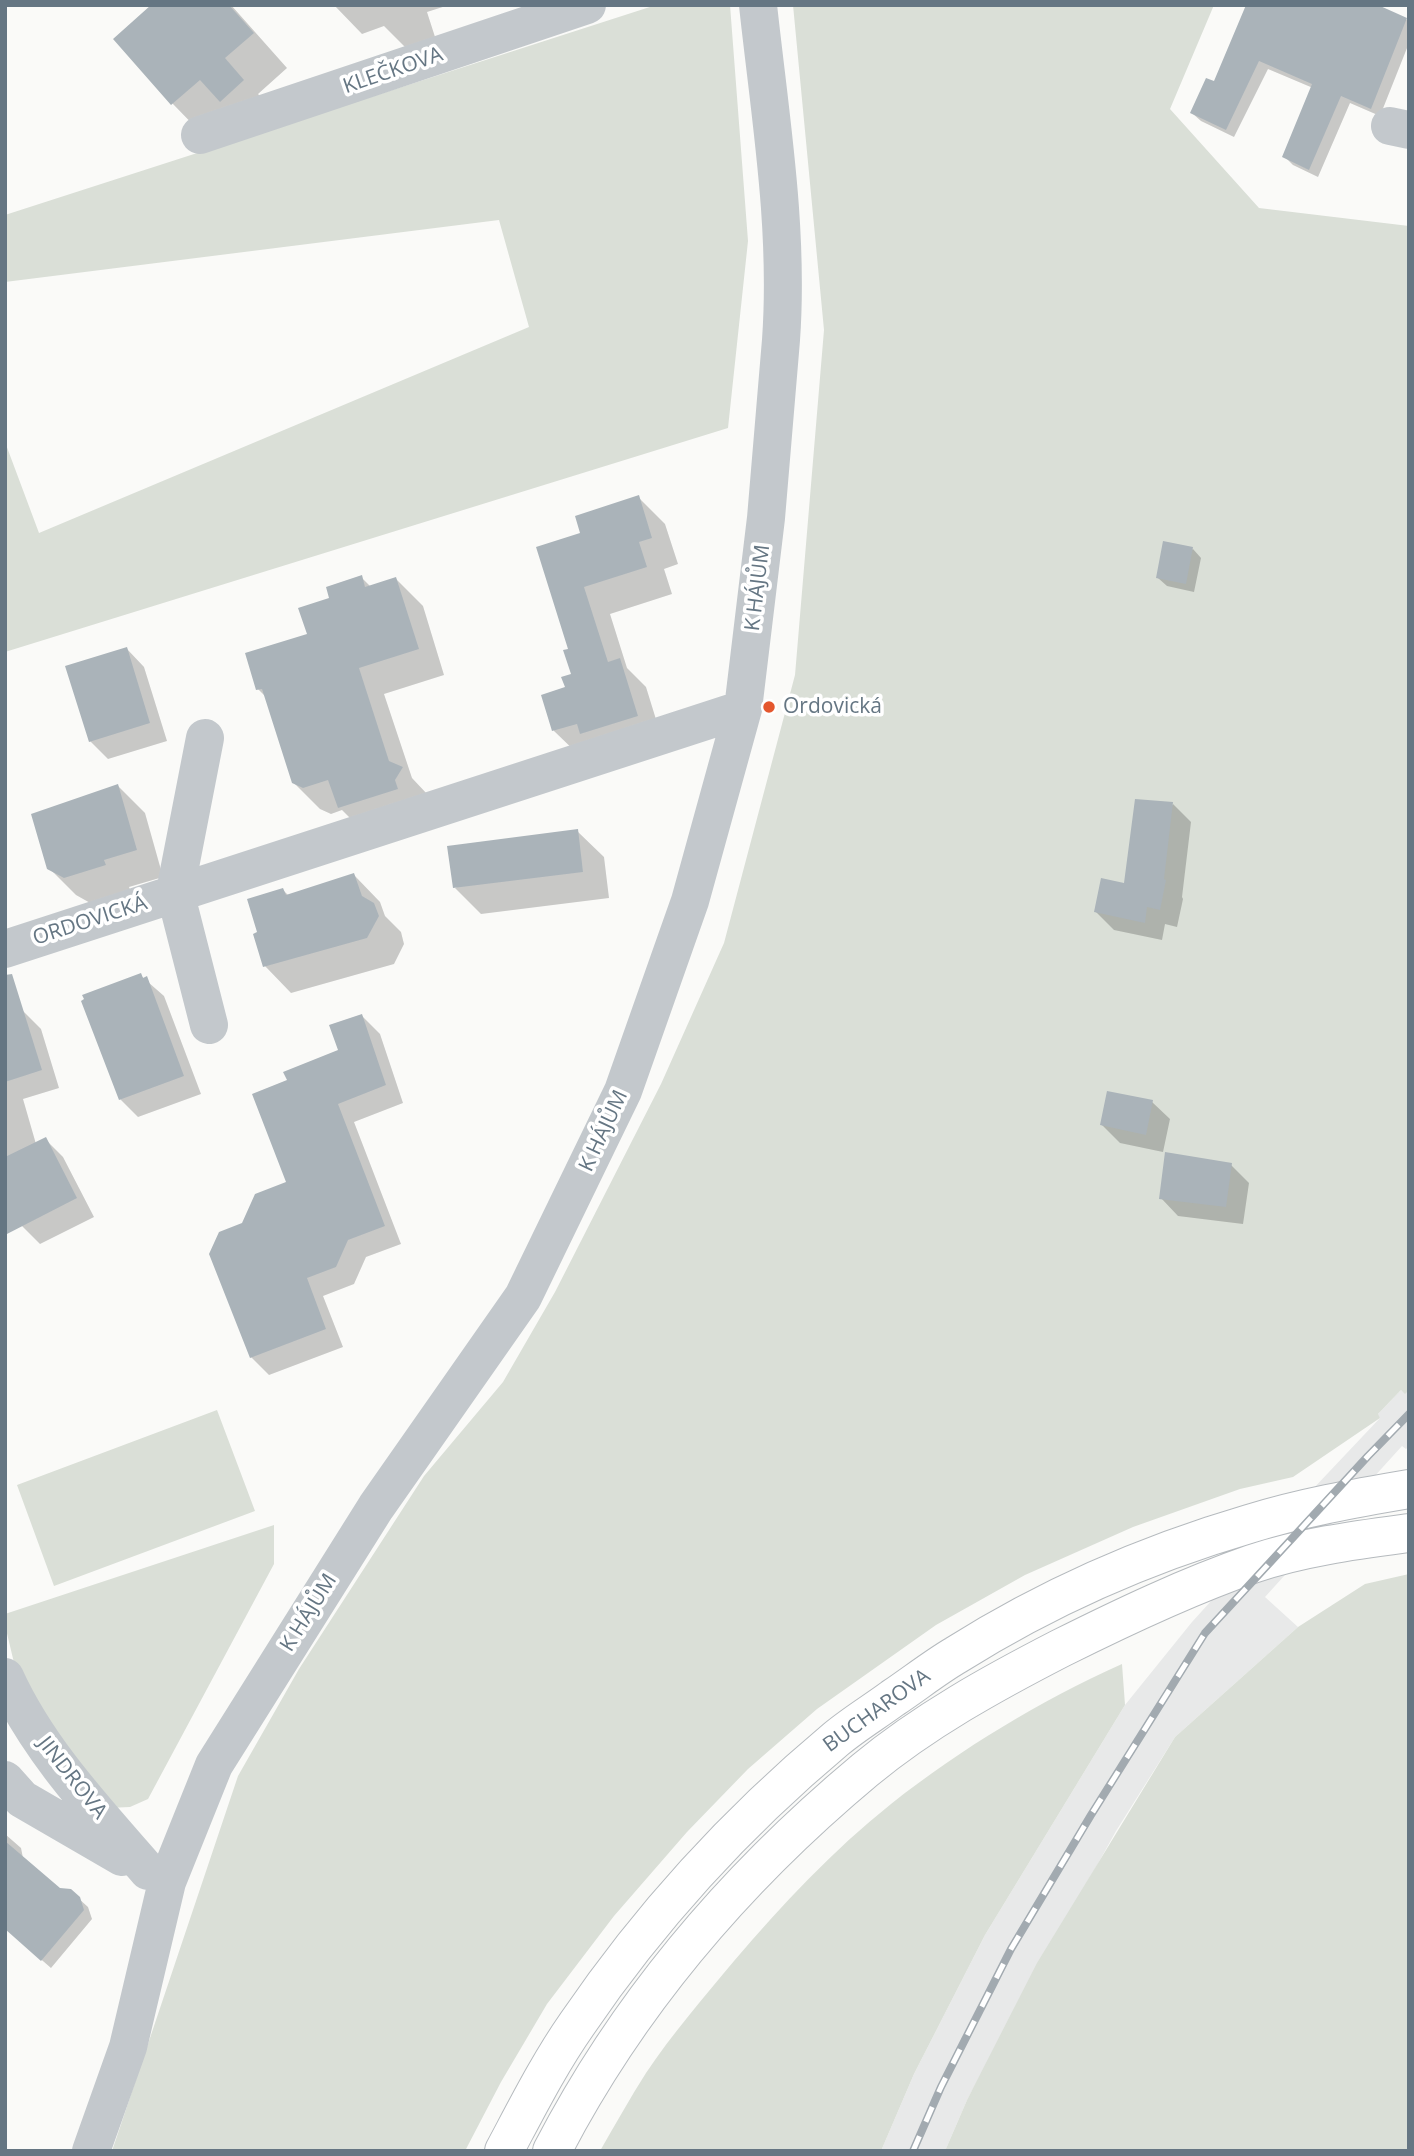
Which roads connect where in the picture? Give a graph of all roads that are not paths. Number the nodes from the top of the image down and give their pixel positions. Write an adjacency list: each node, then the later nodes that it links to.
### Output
1 (587, 5): 3 (street, KLEČKOVA)
2 (758, 5): 4 (street, K HÁJŮM)
3 (200, 135)
4 (743, 709): 6 (street, ORDOVICKÁ); 13 (street, K HÁJŮM)
5 (205, 738): 6 (street, ORDOVICKÁ)
6 (175, 892): 7 (street, ORDOVICKÁ); 8 (street, ORDOVICKÁ)
7 (5, 949)
8 (209, 1025)
9 (1409, 1489): 15 (main road, BUCHAROVA)
10 (1409, 1533): 16 (main road, BUCHAROVA)
11 (5, 1677): 13 (street, JINDROVA)
12 (5, 1780): 13 (street, JINDROVA)
13 (157, 1877): 14 (street, K HÁJŮM)
14 (91, 2151)
15 (504, 2151)
16 (552, 2151)

